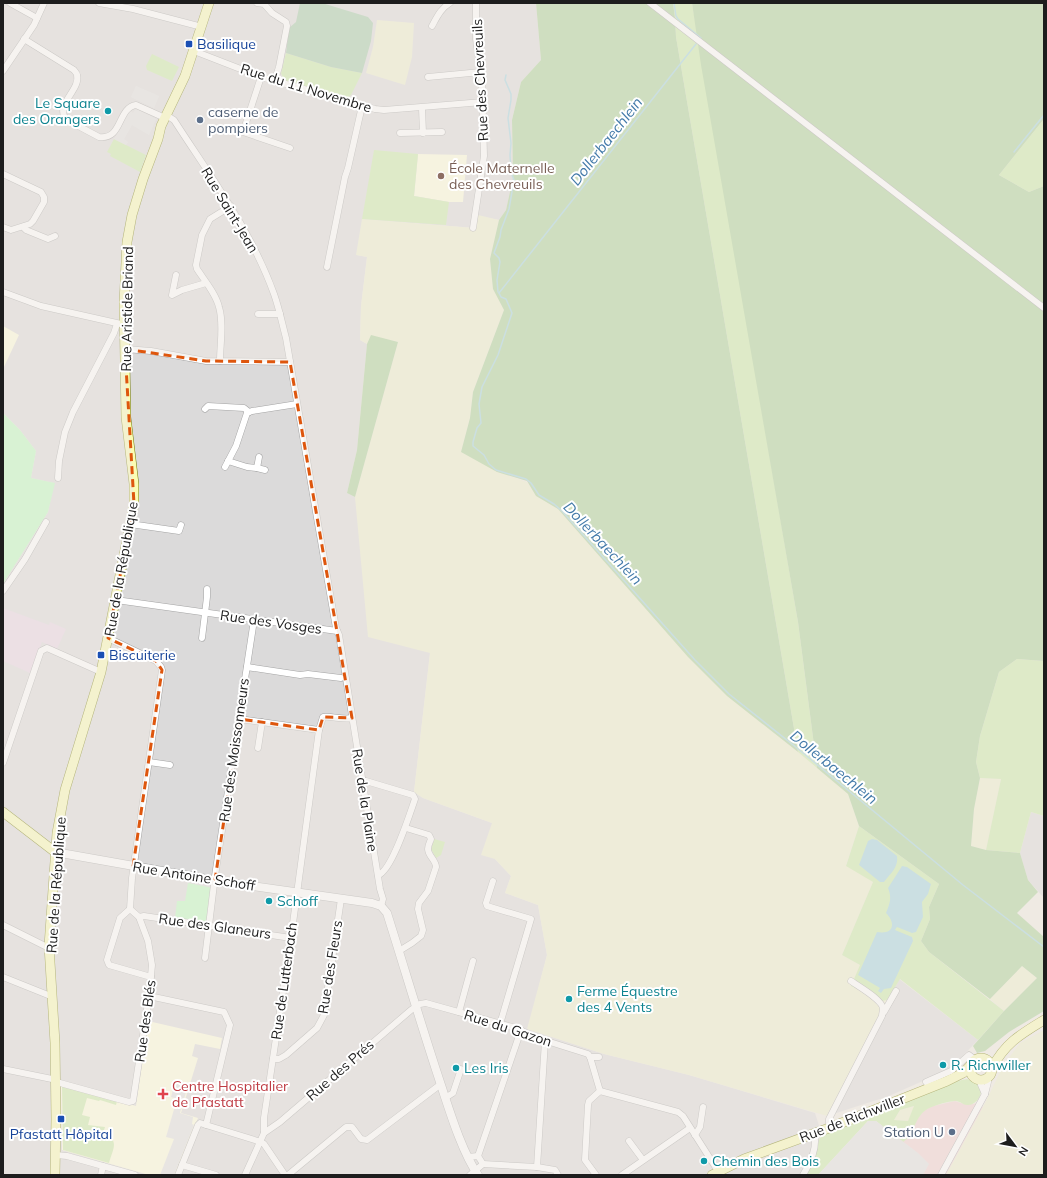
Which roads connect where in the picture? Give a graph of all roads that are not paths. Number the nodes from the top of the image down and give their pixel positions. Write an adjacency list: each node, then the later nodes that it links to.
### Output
1 (10, 3): 10 (street)
2 (44, 3): 10 (street)
3 (99, 3): 12 (street)
4 (209, 3): 12 (main road, Rue Aristide Briand)
5 (257, 3): 9 (street)
6 (450, 3): 11 (street)
7 (476, 3): 16 (street, Rue des Chevreuils)
8 (650, 3): 40 (street)
9 (267, 4): 19 (street)
10 (37, 18): 13 (street)
11 (432, 26)
12 (202, 27): 14 (main road, Rue Aristide Briand)
13 (24, 39): 15 (street); 23 (street)
14 (194, 51): 17 (street, Rue du 11 Novembre); 23 (main road, Rue Aristide Briand)
15 (3, 71)
16 (481, 72): 18 (street); 20 (street, Rue des Chevreuils)
17 (261, 76): 19 (street, Rue du 11 Novembre); 27 (street)
18 (428, 77)
19 (275, 80): 21 (street, Rue du 11 Novembre)
20 (483, 102): 22 (street, Rue du 11 Novembre); 32 (street, Rue des Chevreuils)
21 (362, 106): 22 (street, Rue du 11 Novembre); 34 (street)
22 (422, 108): 24 (street)
23 (165, 117): 29 (street, Rue Saint-Jean); 43 (main road, Rue Aristide Briand)
24 (423, 132): 25 (street); 26 (street)
25 (442, 132)
26 (400, 133)
27 (290, 148)
28 (3, 174): 31 (street)
29 (231, 206): 37 (street); 42 (street, Rue Saint-Jean)
30 (3, 227): 31 (street)
31 (23, 227): 33 (street)
32 (473, 228)
33 (55, 236)
34 (327, 266)
35 (176, 275): 36 (street)
36 (174, 283): 38 (street); 38 (street)
37 (206, 283): 38 (street); 45 (street)
38 (182, 290)
39 (3, 292): 43 (street)
40 (1044, 308)
41 (258, 314): 42 (street)
42 (280, 314): 46 (street, Rue Saint-Jean)
43 (121, 324): 44 (main road, Rue Aristide Briand); 53 (street)
44 (125, 349): 45 (street); 54 (main road, Rue Aristide Briand)
45 (220, 362): 46 (street)
46 (290, 362): 47 (street, Rue Saint-Jean)
47 (297, 404): 49 (street); 55 (street, Rue Saint-Jean)
48 (205, 409): 49 (street)
49 (249, 412): 51 (street)
50 (259, 457): 51 (street)
51 (257, 468): 52 (street)
52 (265, 470)
53 (58, 478)
54 (134, 484): 57 (main road, Rue de la République)
55 (313, 492): 64 (street, Rue de la Plaine)
56 (46, 522): 60 (street)
57 (130, 524): 58 (street); 61 (main road, Rue de la République)
58 (181, 525)
59 (207, 588): 62 (street)
60 (3, 591)
61 (116, 600): 62 (street, Rue des Vosges); 65 (main road, Rue de la République)
62 (204, 612): 63 (street, Rue des Vosges); 66 (street, Rue des Vosges)
63 (254, 620): 64 (street, Rue des Vosges); 67 (street, Rue des Moissonneurs)
64 (337, 631): 70 (street, Rue de la Plaine)
65 (108, 638): 68 (main road, Rue de la République); 75 (street)
66 (202, 638)
67 (246, 667): 69 (street); 71 (street, Rue des Moissonneurs)
68 (101, 672): 76 (street); 81 (main road, Rue de la République)
69 (341, 678)
70 (352, 718): 73 (street); 78 (street, Rue de la Plaine)
71 (239, 719): 72 (street); 84 (street, Rue des Moissonneurs)
72 (262, 722): 73 (street); 74 (street)
73 (319, 730): 86 (street, Rue de Lutterbach)
74 (258, 748)
75 (149, 762): 77 (street); 82 (street)
76 (3, 763)
77 (170, 765)
78 (362, 781): 80 (street); 83 (street, Rue de la Plaine)
79 (3, 812): 81 (main road)
80 (406, 828): 83 (street); 95 (street)
81 (55, 852): 82 (street, Rue Antoine Schoff); 94 (main road, Rue de la République)
82 (134, 866): 84 (street, Rue Antoine Schoff); 89 (street)
83 (378, 875): 88 (street, Rue de la Plaine)
84 (215, 880): 86 (street, Rue Antoine Schoff); 92 (street, Rue des Moissonneurs)
85 (493, 881): 108 (street)
86 (296, 892): 87 (street, Rue Antoine Schoff); 93 (street, Rue de Lutterbach)
87 (341, 899): 88 (street, Rue Antoine Schoff); 114 (street, Rue des Fleurs)
88 (381, 906): 95 (street, Rue de la Plaine)
89 (130, 909): 90 (street, Rue des Blés); 98 (street)
90 (139, 917): 92 (street, Rue des Glaneurs); 98 (street, Rue des Blés)
91 (3, 925): 94 (street)
92 (210, 925): 93 (street, Rue des Glaneurs); 96 (street, Rue des Moissonneurs)
93 (291, 938): 114 (street, Rue de Lutterbach)
94 (50, 946): 102 (main road, Rue de la République)
95 (399, 951): 104 (street, Rue de la Plaine)
96 (205, 958)
97 (473, 961): 105 (street)
98 (151, 976): 103 (street, Rue des Blés)
99 (3, 977): 102 (street)
100 (851, 981): 106 (street)
101 (896, 991): 106 (street)
102 (52, 995): 120 (main road, Rue de la République)
103 (149, 996): 120 (street, Rue des Blés); 127 (street)
104 (416, 1007): 105 (street, Rue du Gazon); 123 (street, Rue de la Plaine); 131 (street, Rue des Prés)
105 (459, 1012): 108 (street, Rue du Gazon)
106 (882, 1016): 129 (street)
107 (1044, 1020): 111 (main road)
108 (500, 1024): 109 (street, Rue du Gazon)
109 (521, 1030): 110 (street, Rue du Gazon); 136 (street)
110 (545, 1041): 112 (street, Rue du Gazon); 142 (street)
111 (1004, 1048): 115 (main road, Rue de Richwiller); 116 (main road)
112 (590, 1057): 113 (street, Rue du Gazon); 124 (street)
113 (599, 1057)
114 (273, 1059): 131 (street, Rue de Lutterbach)
115 (977, 1062): 116 (main road); 119 (main road); 121 (main road, Rue de Richwiller); 122 (street)
116 (992, 1068): 119 (main road)
117 (3, 1069): 120 (street)
118 (461, 1069): 125 (street)
119 (980, 1079): 121 (main road, Rue de Richwiller); 156 (street)
120 (56, 1081): 135 (main road, Rue de la République)
121 (947, 1081): 129 (main road, Rue de Richwiller)
122 (926, 1082)
123 (441, 1084): 125 (street, Rue de la Plaine); 151 (street)
124 (600, 1091): 128 (street); 153 (street)
125 (445, 1098): 137 (street, Rue de la Plaine)
126 (703, 1107): 132 (street)
127 (206, 1125): 134 (street); 140 (street)
128 (690, 1128): 132 (street); 138 (street)
129 (829, 1128): 130 (main road, Rue de Richwiller)
130 (814, 1133): 143 (main road, Rue de Richwiller); 155 (street)
131 (264, 1134): 134 (street, Rue de Lutterbach)
132 (694, 1135): 143 (street)
133 (629, 1141): 138 (street)
134 (261, 1142): 150 (street, Rue de Lutterbach); 151 (street)
135 (56, 1155): 141 (street); 145 (main road, Rue de la République)
136 (478, 1156): 137 (street); 139 (street)
137 (468, 1157): 144 (street, Rue de la Plaine)
138 (644, 1160): 154 (street)
139 (483, 1164): 142 (street); 144 (street, Rue de la Plaine)
140 (182, 1165): 148 (street); 149 (street)
141 (103, 1166): 146 (street); 147 (street)
142 (537, 1167): 152 (street)
143 (715, 1173)
144 (474, 1174)
145 (55, 1175)
146 (101, 1175)
147 (135, 1175)
148 (178, 1175)
149 (216, 1175)
150 (245, 1175)
151 (286, 1175)
152 (558, 1175)
153 (596, 1175)
154 (622, 1175)
155 (803, 1175)
156 (941, 1175)

